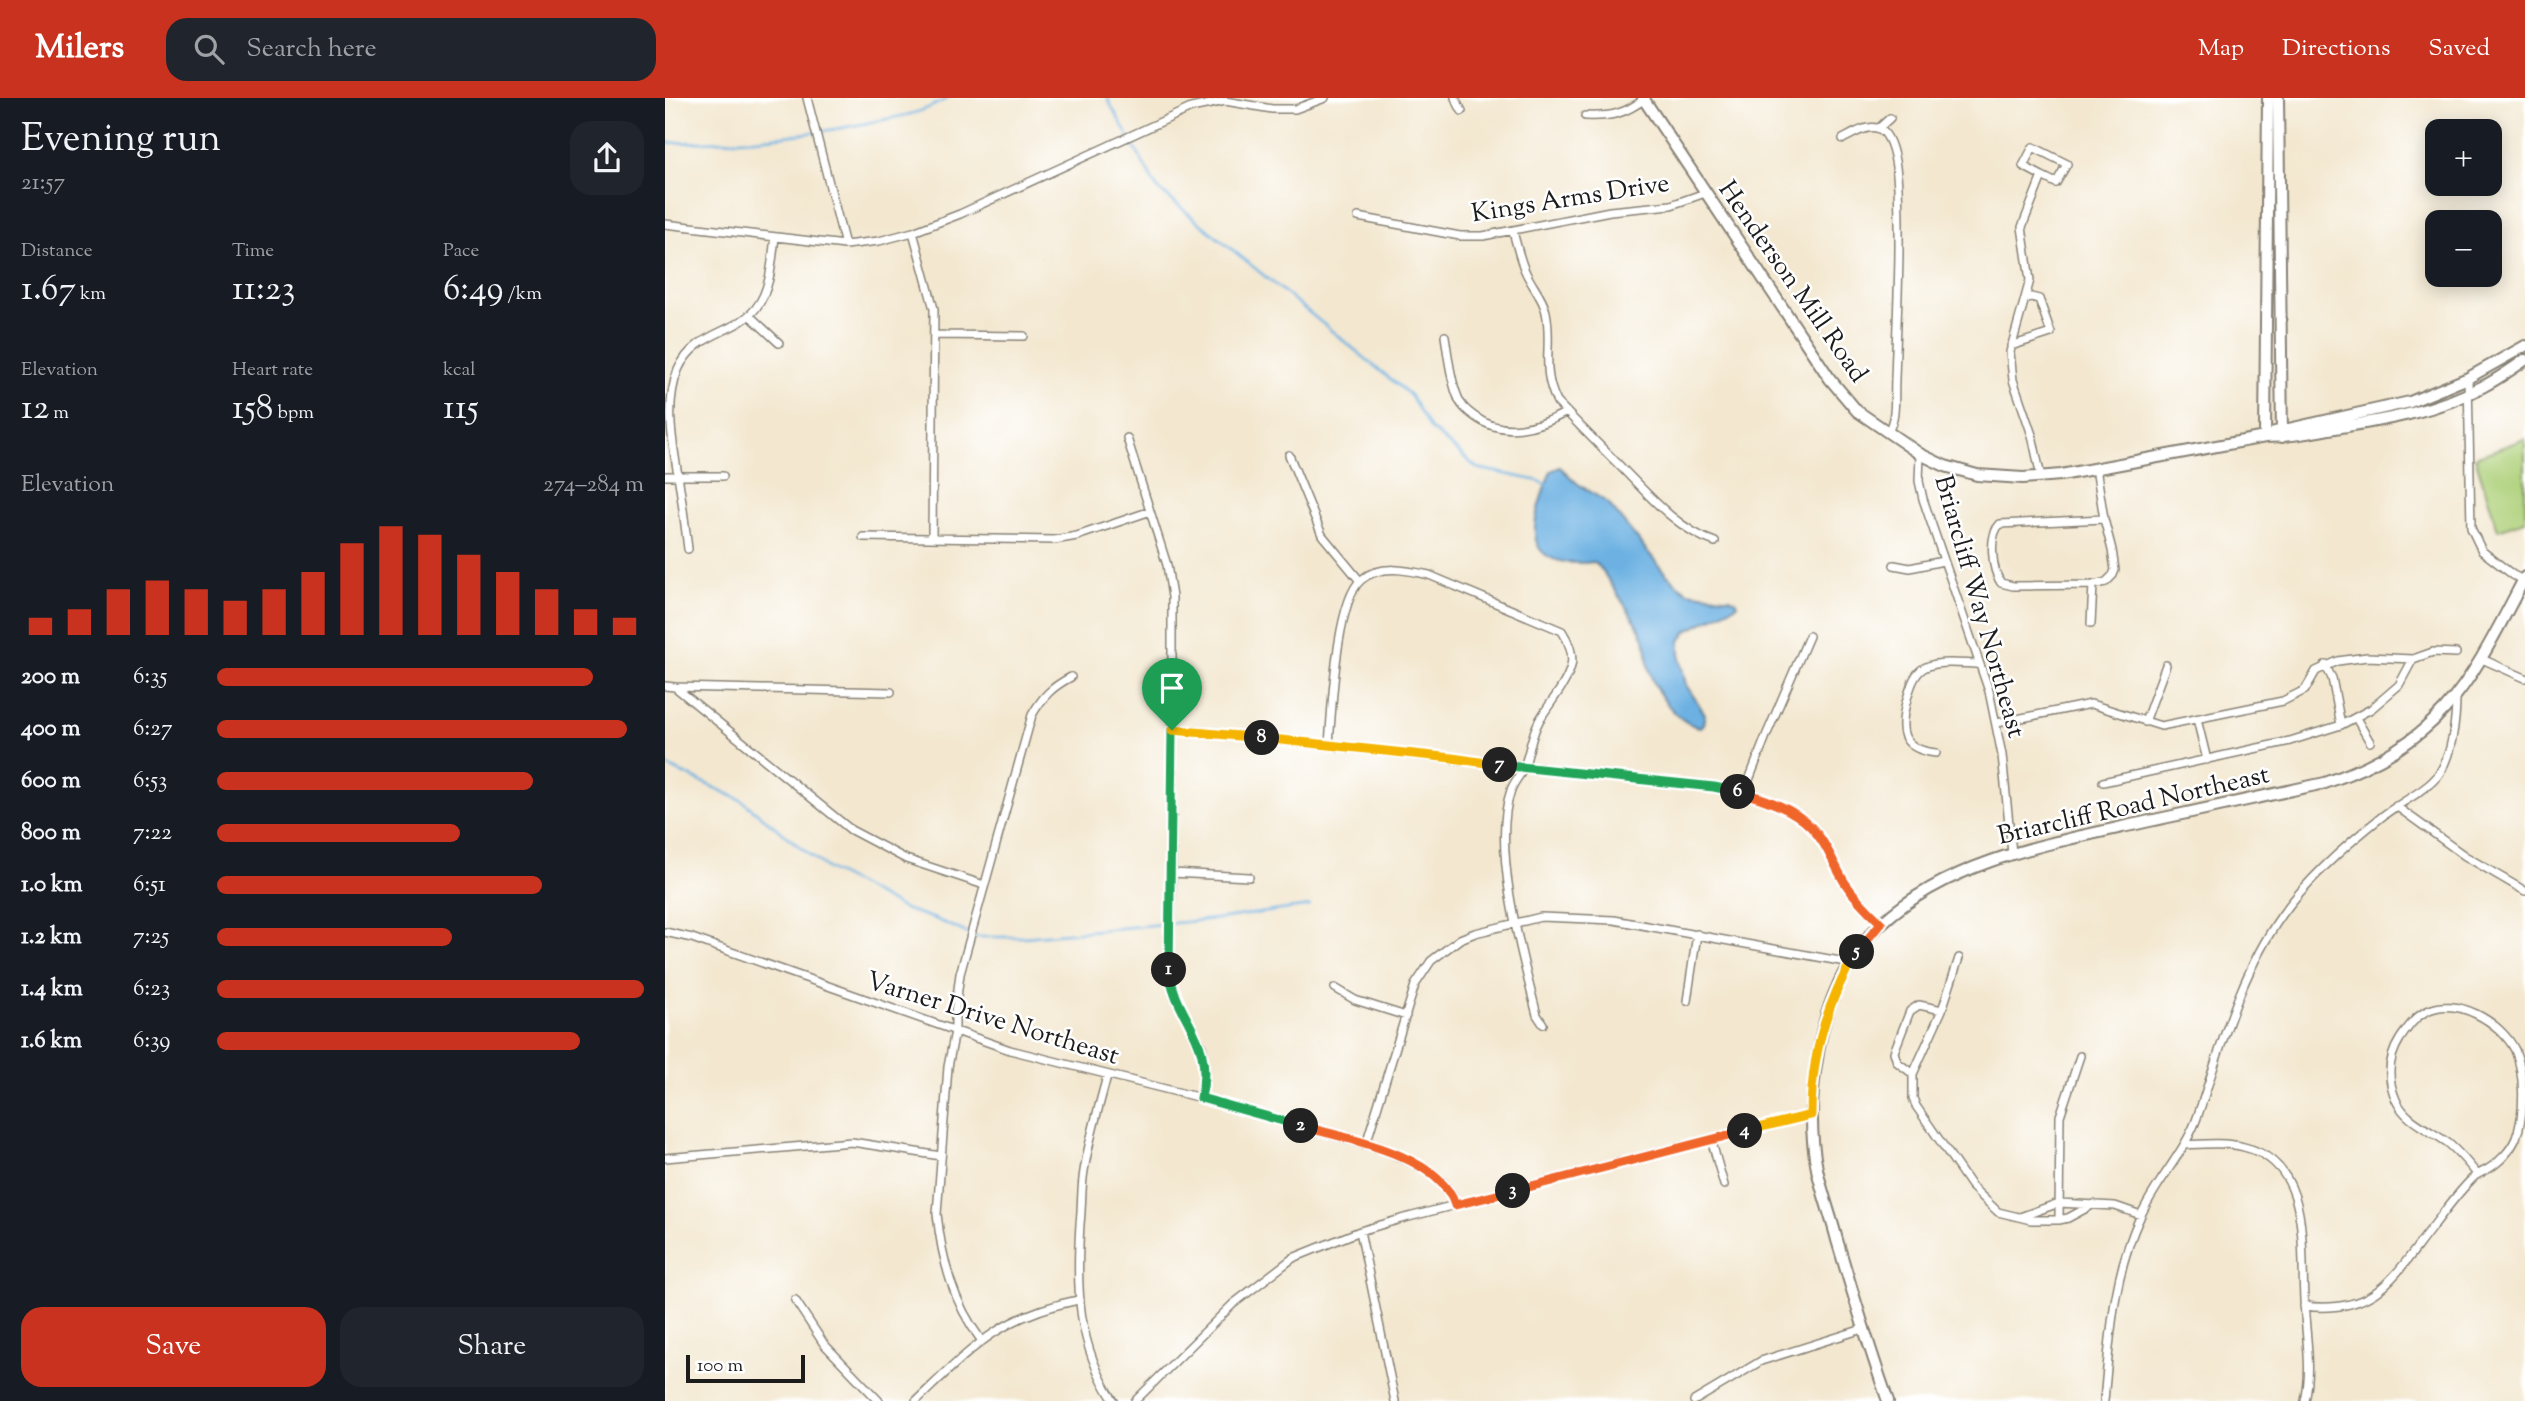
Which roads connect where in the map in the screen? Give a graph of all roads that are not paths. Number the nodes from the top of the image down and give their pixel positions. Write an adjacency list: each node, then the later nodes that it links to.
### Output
1 (807, 98): 19 (street)
2 (1325, 98): 16 (street)
3 (1454, 98): 7 (street)
4 (2268, 98): 34 (street)
5 (2278, 98): 33 (street)
6 (1645, 99): 8 (street); 13 (street, Henderson Mill Road)
7 (1462, 111)
8 (1585, 116)
9 (1890, 118): 10 (street)
10 (1879, 128): 11 (street); 32 (street)
11 (1843, 139)
12 (2042, 176): 12 (street); 20 (street)
13 (1705, 194): 17 (street, Kings Arms Drive); 32 (street, Henderson Mill Road)
14 (1359, 217): 17 (street, Kings Arms Drive)
15 (665, 224): 18 (street)
16 (913, 232): 19 (street); 22 (street)
17 (1513, 232): 31 (street)
18 (775, 237): 19 (street); 21 (street)
19 (845, 245)
20 (2025, 299): 26 (street); 26 (street)
21 (749, 315): 25 (street); 40 (street)
22 (936, 335): 24 (street); 48 (street)
23 (1445, 336): 31 (street)
24 (1024, 337)
25 (779, 343)
26 (2011, 346): 42 (street)
27 (2525, 346): 29 (street, Henderson Mill Road)
28 (2525, 360): 30 (street, Henderson Mill Road)
29 (2467, 378): 30 (street); 33 (street, Henderson Mill Road)
30 (2467, 394): 33 (street, Henderson Mill Road); 53 (street)
31 (1567, 412): 49 (street)
32 (1888, 432): 36 (street, Henderson Mill Road)
33 (2282, 433): 34 (street, Henderson Mill Road)
34 (2266, 436): 38 (street, Henderson Mill Road)
35 (1127, 438): 43 (street)
36 (1920, 454): 42 (street, Henderson Mill Road); 51 (street, Briarcliff Way Northeast)
37 (1289, 455): 54 (street)
38 (2096, 468): 42 (street, Henderson Mill Road); 44 (street)
39 (665, 476): 40 (street)
40 (678, 476): 41 (street); 50 (street)
41 (723, 476)
42 (2041, 477)
43 (1148, 512): 48 (street); 75 (street)
44 (2104, 519): 46 (street); 55 (street)
45 (1986, 526): 46 (street)
46 (1995, 529): 55 (street)
47 (863, 537): 48 (street)
48 (932, 538)
49 (1715, 542)
50 (688, 549)
51 (1943, 561): 52 (street); 61 (street, Briarcliff Way Northeast)
52 (1894, 565)
53 (2524, 579): 60 (street, Briarcliff Road Northeast)
54 (1360, 580): 77 (street); 80 (street)
55 (2093, 585): 56 (street)
56 (2091, 623)
57 (1809, 636): 82 (street)
58 (2456, 653): 59 (street)
59 (2413, 659): 63 (street); 70 (street)
60 (2482, 660): 65 (street); 69 (street, Briarcliff Road Northeast)
61 (1979, 664): 72 (street, Briarcliff Way Northeast); 78 (street)
62 (2166, 665): 73 (street)
63 (2325, 665): 71 (street); 74 (street)
64 (1071, 677): 87 (street)
65 (2525, 678)
66 (665, 686): 67 (street)
67 (675, 687): 68 (street); 87 (street)
68 (891, 692)
69 (2456, 698): 83 (street); 84 (street, Briarcliff Road Northeast)
70 (2356, 718): 74 (street); 76 (street)
71 (2197, 719): 73 (street); 79 (street)
72 (1997, 723): 73 (street); 84 (street, Briarcliff Way Northeast)
73 (2145, 723)
74 (2341, 725): 79 (street)
75 (1172, 730): 77 (street); 85 (street)
76 (2370, 742)
77 (1329, 744): 80 (street)
78 (1936, 753)
79 (2207, 760): 81 (street)
80 (1523, 769): 82 (street); 90 (street)
81 (2103, 782)
82 (1744, 793): 89 (street)
83 (2396, 806): 88 (street); 108 (street)
84 (2012, 853): 89 (street, Briarcliff Road Northeast)
85 (1171, 873): 86 (street); 104 (street)
86 (1249, 877)
87 (984, 885): 100 (street)
88 (2525, 891)
89 (1881, 923): 94 (street, Briarcliff Road Northeast)
90 (1515, 924): 92 (street); 98 (street); 99 (street)
91 (665, 932): 100 (street, Varner Drive Northeast)
92 (1697, 934): 94 (street); 96 (street)
93 (1959, 958): 97 (street)
94 (1851, 963): 105 (street, Briarcliff Road Northeast)
95 (1335, 988): 98 (street)
96 (1687, 1001)
97 (1942, 1010): 102 (street); 102 (street)
98 (1406, 1016): 107 (street)
99 (1543, 1024)
100 (955, 1031): 103 (street, Varner Drive Northeast); 109 (street)
101 (2080, 1056): 113 (street)
102 (1913, 1074): 117 (street)
103 (1107, 1076): 104 (street, Varner Drive Northeast); 121 (street)
104 (1201, 1098): 107 (street, Varner Drive Northeast)
105 (1811, 1115): 106 (street); 123 (street, Briarcliff Road Northeast)
106 (1711, 1139): 112 (street); 114 (street)
107 (1366, 1144): 114 (street, Varner Drive Northeast)
108 (2184, 1144): 116 (street); 122 (street)
109 (941, 1156): 110 (street); 124 (street)
110 (665, 1158)
111 (2477, 1174): 111 (street); 122 (street)
112 (1724, 1185)
113 (2059, 1203): 115 (street); 117 (street); 118 (street)
114 (1455, 1205): 119 (street)
115 (2094, 1205): 116 (street); 118 (street)
116 (2141, 1215): 132 (street)
117 (2020, 1217): 118 (street)
118 (2059, 1220)
119 (1360, 1231): 128 (street); 129 (street)
120 (795, 1300): 125 (street)
121 (1079, 1300): 124 (street); 127 (street)
122 (2304, 1306): 133 (street)
123 (1863, 1329): 130 (street); 131 (street, Briarcliff Road Northeast)
124 (981, 1340): 126 (street)
125 (879, 1401)
126 (916, 1401)
127 (1114, 1401)
128 (1135, 1401)
129 (1395, 1401)
130 (1693, 1401)
131 (1888, 1401)
132 (2104, 1401)
133 (2305, 1401)

